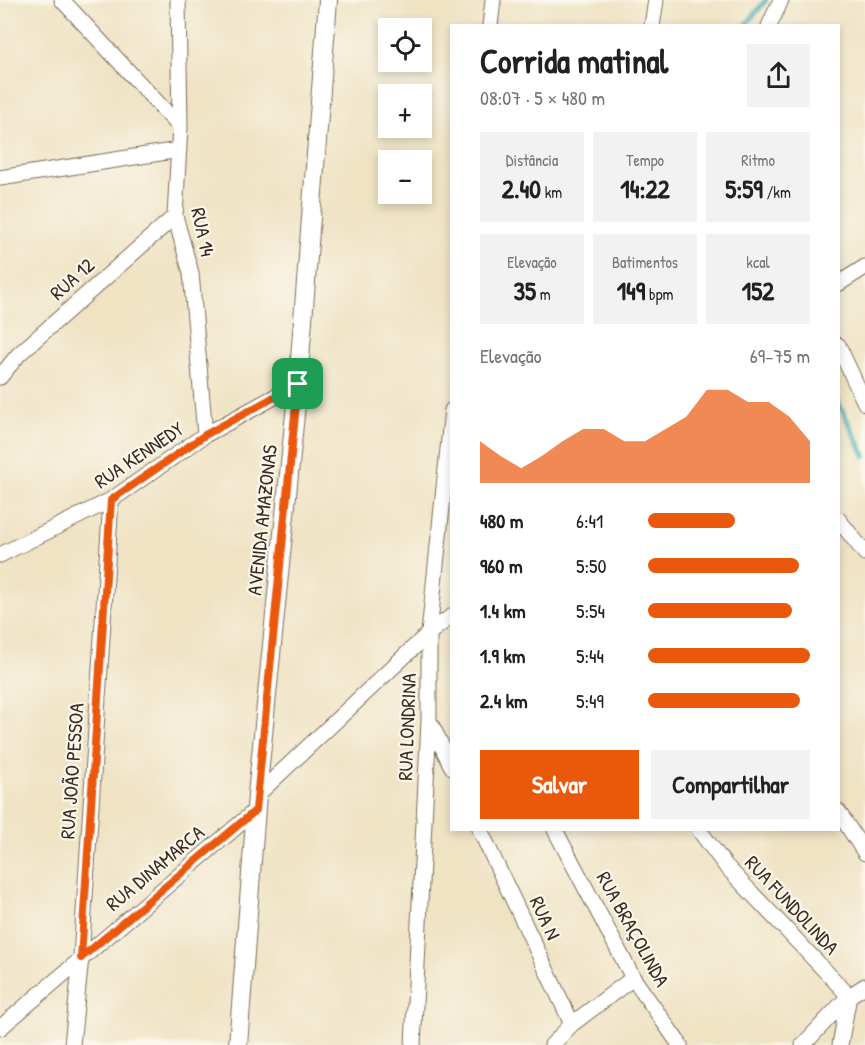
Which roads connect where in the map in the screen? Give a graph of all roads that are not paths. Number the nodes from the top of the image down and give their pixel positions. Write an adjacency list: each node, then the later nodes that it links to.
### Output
1 (62, 0): 10 (street)
2 (178, 0): 10 (street, RUA 14)
3 (328, 0): 18 (street, AVENIDA AMAZONAS)
4 (493, 0): 7 (street)
5 (656, 0): 8 (street)
6 (782, 0): 9 (street)
7 (490, 24)
8 (652, 24)
9 (770, 24)
10 (180, 127): 11 (street, RUA 14)
11 (179, 150): 12 (street); 13 (street, RUA 14)
12 (0, 178)
13 (175, 216): 17 (street, RUA 12); 21 (street, RUA 14)
14 (865, 267): 15 (street)
15 (840, 283)
16 (840, 349): 19 (street)
17 (0, 376)
18 (298, 384): 21 (street, RUA KENNEDY); 30 (street, AVENIDA AMAZONAS)
19 (865, 403)
20 (450, 429): 27 (street, RUA LONDRINA)
21 (205, 435): 22 (street, RUA KENNEDY)
22 (111, 500): 25 (street, RUA KENNEDY); 36 (street, RUA JOÃO PESSOA)
23 (840, 522): 24 (street)
24 (865, 553)
25 (0, 555)
26 (450, 617): 27 (street, RUA DINAMARCA)
27 (429, 633): 28 (street, RUA LONDRINA); 30 (street, RUA DINAMARCA)
28 (429, 721): 29 (street); 44 (street, RUA LONDRINA)
29 (450, 763)
30 (256, 803): 36 (street, RUA DINAMARCA); 43 (street, AVENIDA AMAZONAS)
31 (840, 814): 35 (street)
32 (480, 831): 40 (street, RUA N)
33 (556, 831): 37 (street, RUA BRAÇOLINDA)
34 (700, 831): 39 (street, RUA FUNDOLINDA)
35 (865, 853)
36 (81, 958): 41 (street, RUA DINAMARCA); 42 (street, RUA JOÃO PESSOA)
37 (633, 978): 40 (street); 46 (street, RUA BRAÇOLINDA)
38 (865, 986): 39 (street)
39 (849, 996): 47 (street); 48 (street)
40 (572, 1024): 45 (street)
41 (0, 1028)
42 (72, 1045)
43 (238, 1045)
44 (413, 1045)
45 (552, 1045)
46 (680, 1045)
47 (803, 1045)
48 (840, 1045)

